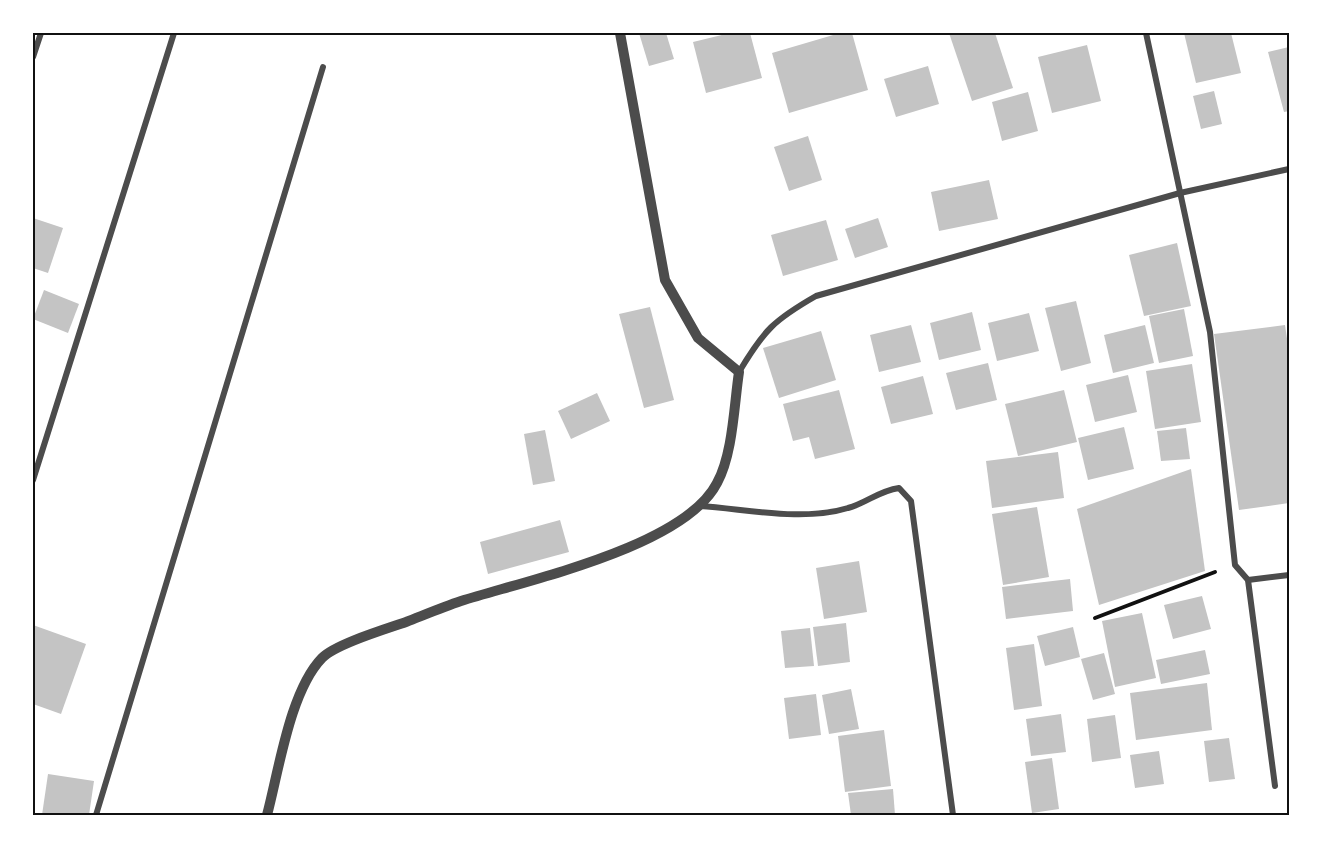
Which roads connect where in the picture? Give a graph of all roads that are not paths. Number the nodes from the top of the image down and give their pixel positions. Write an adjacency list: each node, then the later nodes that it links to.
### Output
1 (40, 33): 5 (street)
2 (174, 33): 10 (street)
3 (620, 33): 9 (street)
4 (1146, 33): 8 (street)
5 (33, 57)
6 (323, 67): 15 (street)
7 (1289, 169): 8 (street)
8 (1180, 193): 9 (street); 13 (street)
9 (739, 372): 11 (street)
10 (33, 480)
11 (700, 506): 16 (street); 17 (street)
12 (1289, 575): 13 (street)
13 (1248, 580): 14 (street)
14 (1275, 786)
15 (96, 815)
16 (267, 815)
17 (953, 815)

